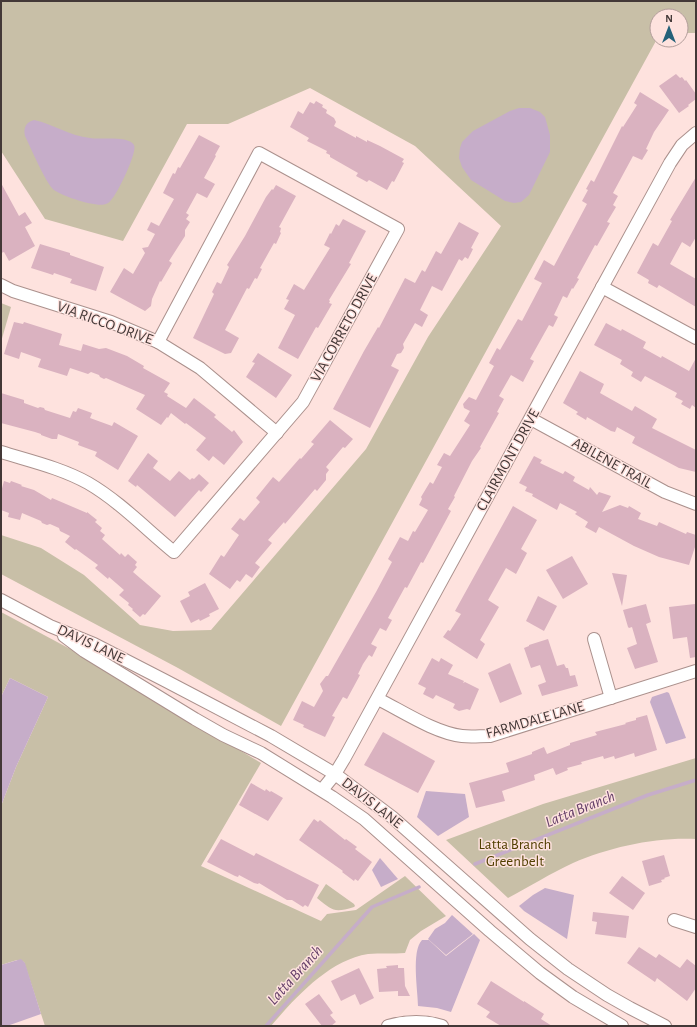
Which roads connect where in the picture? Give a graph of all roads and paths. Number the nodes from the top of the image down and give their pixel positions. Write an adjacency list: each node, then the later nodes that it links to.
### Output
1 (696, 133): 3 (street, CLAIRMONT DRIVE)
2 (1, 285): 5 (street, VIA RICCO DRIVE)
3 (602, 287): 4 (street); 6 (street, CLAIRMONT DRIVE)
4 (696, 338)
5 (158, 342): 7 (street, VIA RICCO DRIVE); 7 (street, VIA CORRETO DRIVE)
6 (531, 419): 9 (street, ABILENE TRAIL); 15 (street, CLAIRMONT DRIVE)
7 (276, 433): 8 (street, VIA CORRETO DRIVE)
8 (1, 452)
9 (696, 504)
10 (1, 600): 11 (street, DAVIS LANE)
11 (50, 626): 16 (street, DAVIS LANE); 17 (street, DAVIS LANE)
12 (594, 639): 14 (street)
13 (696, 671): 14 (street, FARMDALE LANE)
14 (611, 698): 15 (street, FARMDALE LANE)
15 (378, 699): 16 (street, CLAIRMONT DRIVE)
16 (335, 774): 17 (street, CLAIRMONT DRIVE); 23 (street, DAVIS LANE)
17 (322, 790): 22 (street, DAVIS LANE)
18 (674, 920): 19 (street)
19 (696, 927)
20 (388, 1026): 21 (street)
21 (442, 1026)
22 (622, 1026)
23 (665, 1026)

